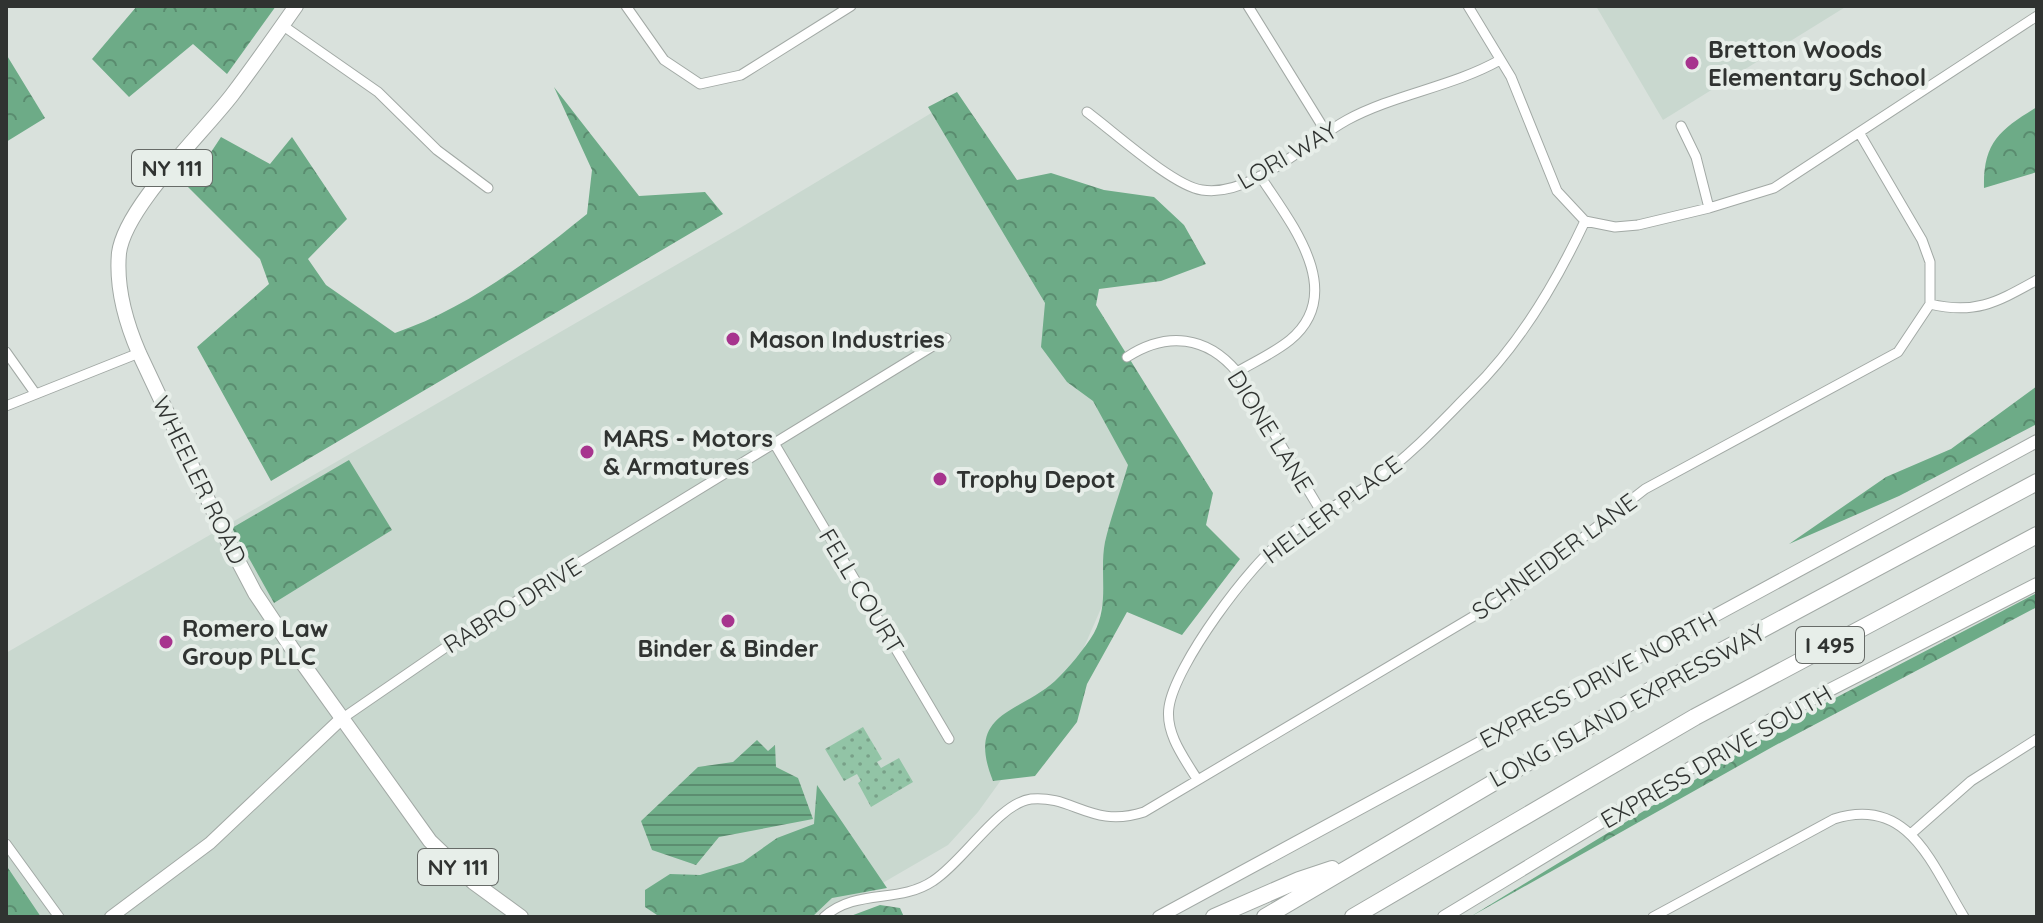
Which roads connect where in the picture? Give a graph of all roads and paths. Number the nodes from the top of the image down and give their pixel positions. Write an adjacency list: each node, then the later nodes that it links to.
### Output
1 (296, 6): 7 (main road, WHEELER ROAD / NY 111)
2 (626, 6): 3 (street)
3 (851, 6)
4 (1248, 6): 11 (street)
5 (1468, 6): 8 (street)
6 (2037, 16): 12 (street)
7 (282, 25): 14 (street); 21 (main road, WHEELER ROAD / NY 111)
8 (1500, 60): 11 (street, LORI WAY); 16 (street)
9 (1087, 112): 13 (street, LORI WAY)
10 (1681, 126): 15 (street)
11 (1326, 132): 13 (street, LORI WAY)
12 (1860, 134): 15 (street); 18 (street)
13 (1260, 176): 23 (street)
14 (488, 188)
15 (1709, 208): 16 (street)
16 (1585, 221): 29 (street, HELLER PLACE)
17 (2037, 280): 18 (street)
18 (1930, 304): 35 (street, SCHNEIDER LANE)
19 (946, 338): 27 (street, RABRO DRIVE)
20 (6, 352): 24 (street)
21 (139, 353): 24 (street); 32 (main road, WHEELER ROAD / NY 111)
22 (1127, 357): 23 (street, DIONE LANE)
23 (1237, 372): 29 (street, DIONE LANE)
24 (35, 393): 25 (street)
25 (6, 406)
26 (2037, 441): 43 (main road, EXPRESS DRIVE NORTH)
27 (774, 443): 32 (street, RABRO DRIVE); 33 (street, FELL COURT)
28 (2037, 482): 38 (highway, LONG ISLAND EXPRESSWAY / I 495)
29 (1322, 513): 35 (street, HELLER PLACE)
30 (2037, 535): 46 (highway, LONG ISLAND EXPRESSWAY / I 495)
31 (2037, 584): 47 (main road, EXPRESS DRIVE SOUTH)
32 (340, 720): 40 (main road, RABRO DRIVE); 41 (main road, WHEELER ROAD / NY 111)
33 (949, 739)
34 (2037, 739): 36 (street)
35 (1197, 779): 42 (street, SCHNEIDER LANE)
36 (1912, 833): 48 (street); 49 (street)
37 (6, 844): 39 (street)
38 (1353, 863): 44 (highway); 45 (highway, LONG ISLAND EXPRESSWAY / I 495)
39 (59, 917)
40 (111, 917)
41 (521, 917)
42 (824, 917)
43 (1159, 917)
44 (1214, 917)
45 (1265, 917)
46 (1353, 917)
47 (1444, 917)
48 (1653, 917)
49 (1964, 917)

